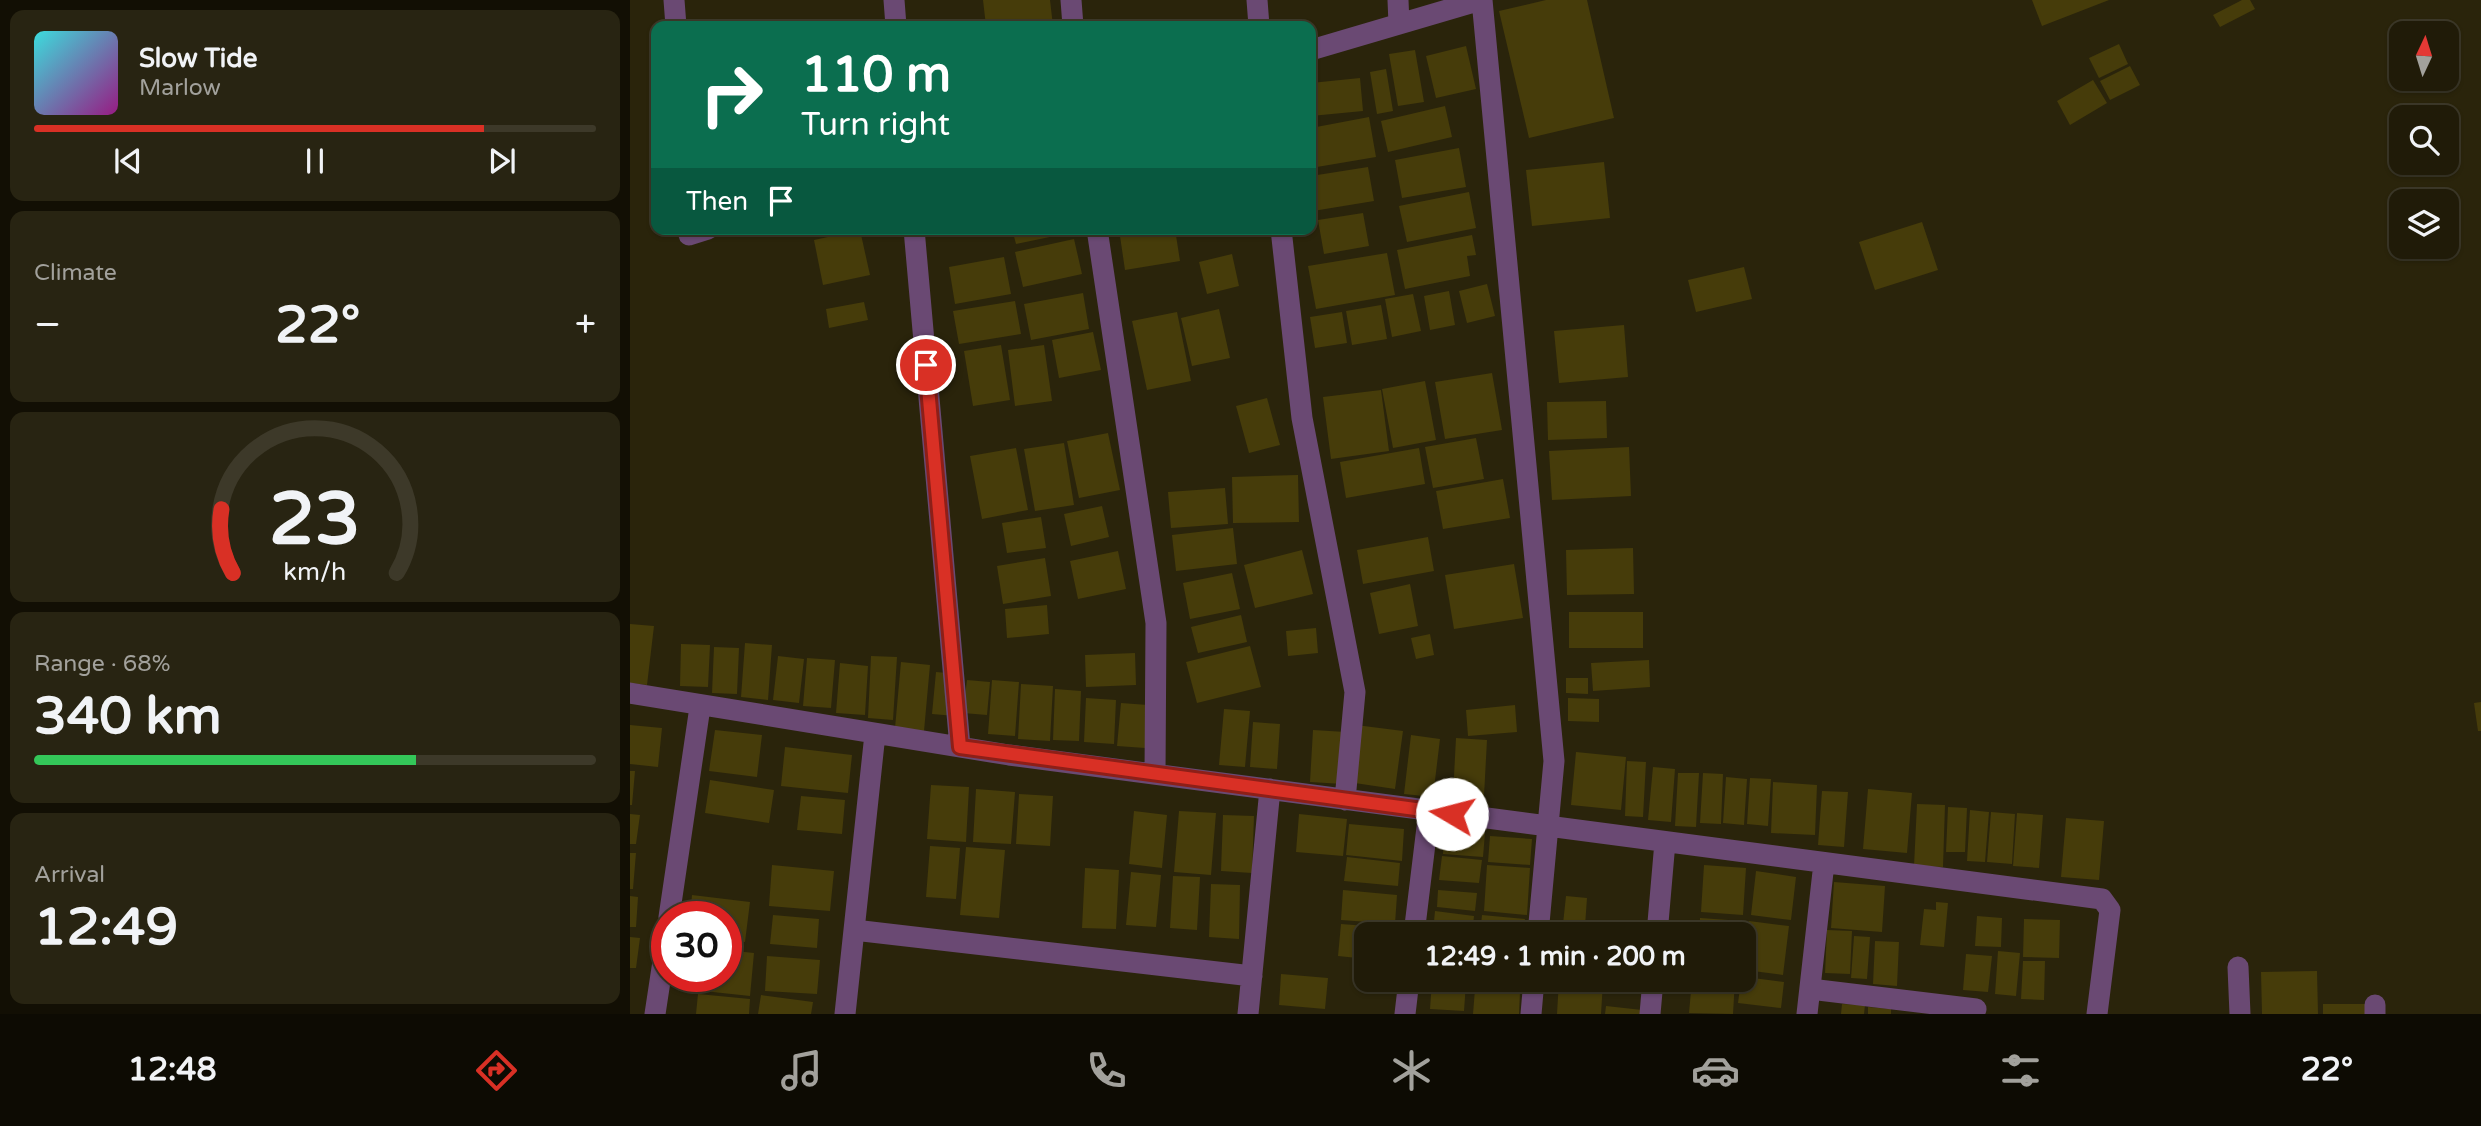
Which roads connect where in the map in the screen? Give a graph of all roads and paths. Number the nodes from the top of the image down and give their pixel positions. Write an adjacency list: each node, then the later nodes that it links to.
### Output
1 (674, 0): 7 (street)
2 (894, 0): 8 (street)
3 (1071, 0): 9 (street)
4 (1257, 0): 10 (street)
5 (1398, 0): 11 (street)
6 (1482, 0): 11 (street); 24 (street)
7 (676, 21)
8 (896, 21)
9 (1073, 21)
10 (1259, 21)
11 (1399, 24): 12 (street)
12 (1316, 49)
13 (915, 235): 19 (street)
14 (1098, 235): 20 (street)
15 (1282, 235): 22 (street)
16 (630, 693): 17 (street)
17 (700, 707): 18 (street); 27 (street)
18 (875, 734): 19 (street); 31 (street)
19 (960, 747): 20 (street)
20 (1155, 774): 21 (street)
21 (1270, 789): 22 (street); 33 (street)
22 (1345, 800): 23 (street)
23 (1429, 810): 24 (street); 28 (street)
24 (1548, 826): 25 (street); 29 (street)
25 (1665, 842): 26 (street); 30 (street)
26 (1824, 863): 34 (street); 47 (street)
27 (671, 901)
28 (1415, 922)
29 (1539, 922)
30 (1658, 922)
31 (854, 930): 33 (street); 41 (street)
32 (2238, 967): 48 (street)
33 (1252, 976): 42 (street)
34 (1810, 989): 39 (street); 46 (street)
35 (658, 992): 40 (street)
36 (1408, 992): 43 (street)
37 (1533, 992): 44 (street)
38 (1652, 992): 45 (street)
39 (1976, 1009)
40 (655, 1014)
41 (845, 1014)
42 (1248, 1014)
43 (1405, 1014)
44 (1531, 1014)
45 (1650, 1014)
46 (1807, 1014)
47 (2096, 1014)
48 (2240, 1014)

